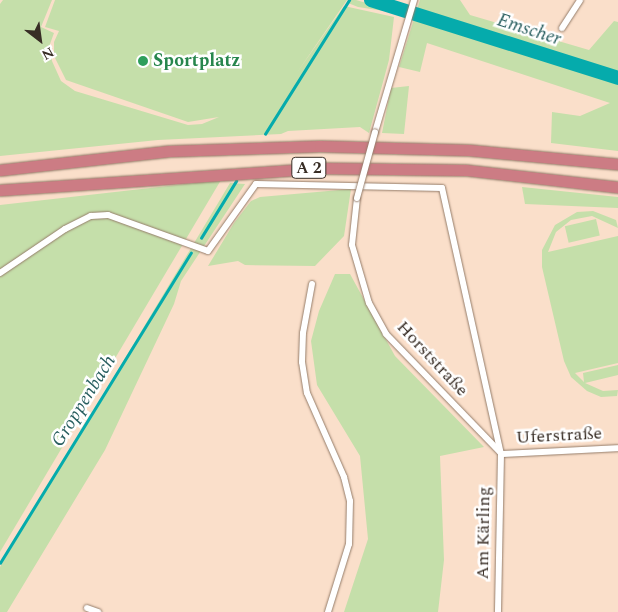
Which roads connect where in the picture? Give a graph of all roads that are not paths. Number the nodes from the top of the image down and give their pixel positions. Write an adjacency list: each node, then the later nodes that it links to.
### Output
1 (414, 0): 11 (street, Horststraße, bridge)
2 (580, 0): 3 (street)
3 (562, 28)
4 (618, 164): 5 (highway, A 2)
5 (0, 170)
6 (618, 187): 7 (highway, A 2)
7 (0, 190)
8 (0, 272): 11 (street, Horststraße)
9 (312, 284): 14 (street)
10 (618, 448): 11 (street, Uferstraße)
11 (501, 454): 15 (street, Am Kärling)
12 (87, 608): 13 (street)
13 (98, 612)
14 (328, 612)
15 (498, 612)

